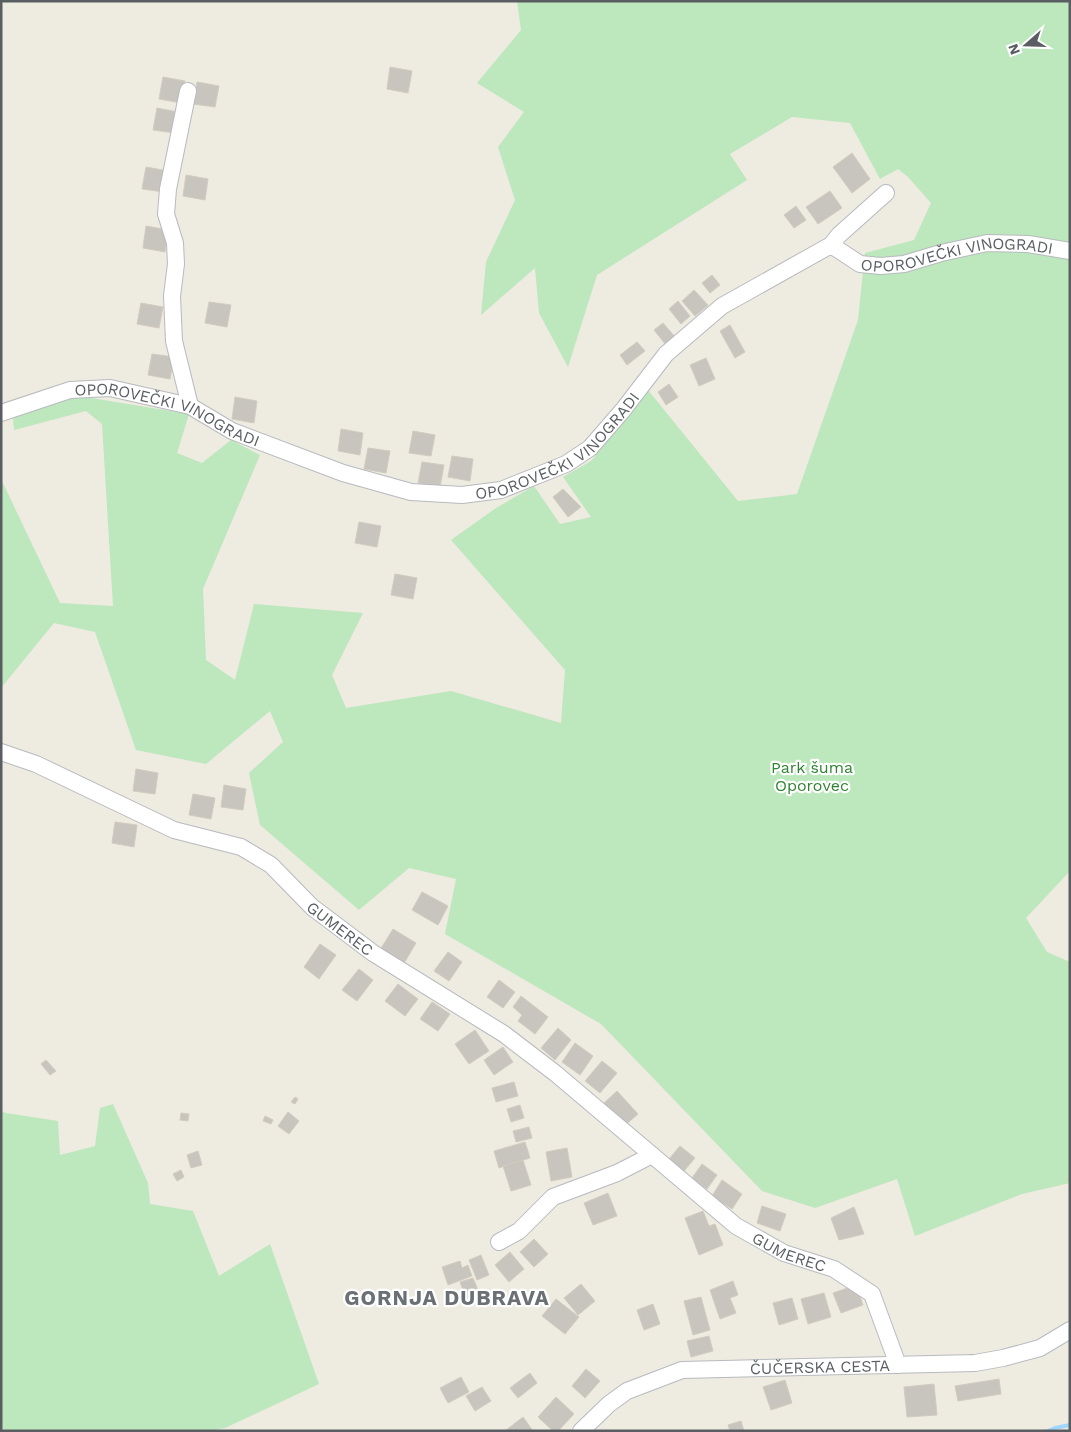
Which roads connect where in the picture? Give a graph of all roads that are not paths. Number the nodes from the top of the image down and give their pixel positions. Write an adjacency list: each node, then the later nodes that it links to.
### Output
1 (188, 91): 5 (street)
2 (886, 193): 3 (street)
3 (831, 245): 4 (street, OPOROVEČKI VINOGRADI); 5 (street, OPOROVEČKI VINOGRADI)
4 (1070, 251)
5 (190, 406): 6 (street, OPOROVEČKI VINOGRADI)
6 (1, 413)
7 (1, 752): 8 (street, GUMEREC)
8 (652, 1155): 9 (street); 11 (street, GUMEREC)
9 (499, 1242)
10 (1070, 1330): 11 (street, ČUČERSKA CESTA)
11 (898, 1365): 12 (street, ČUČERSKA CESTA)
12 (581, 1431)

